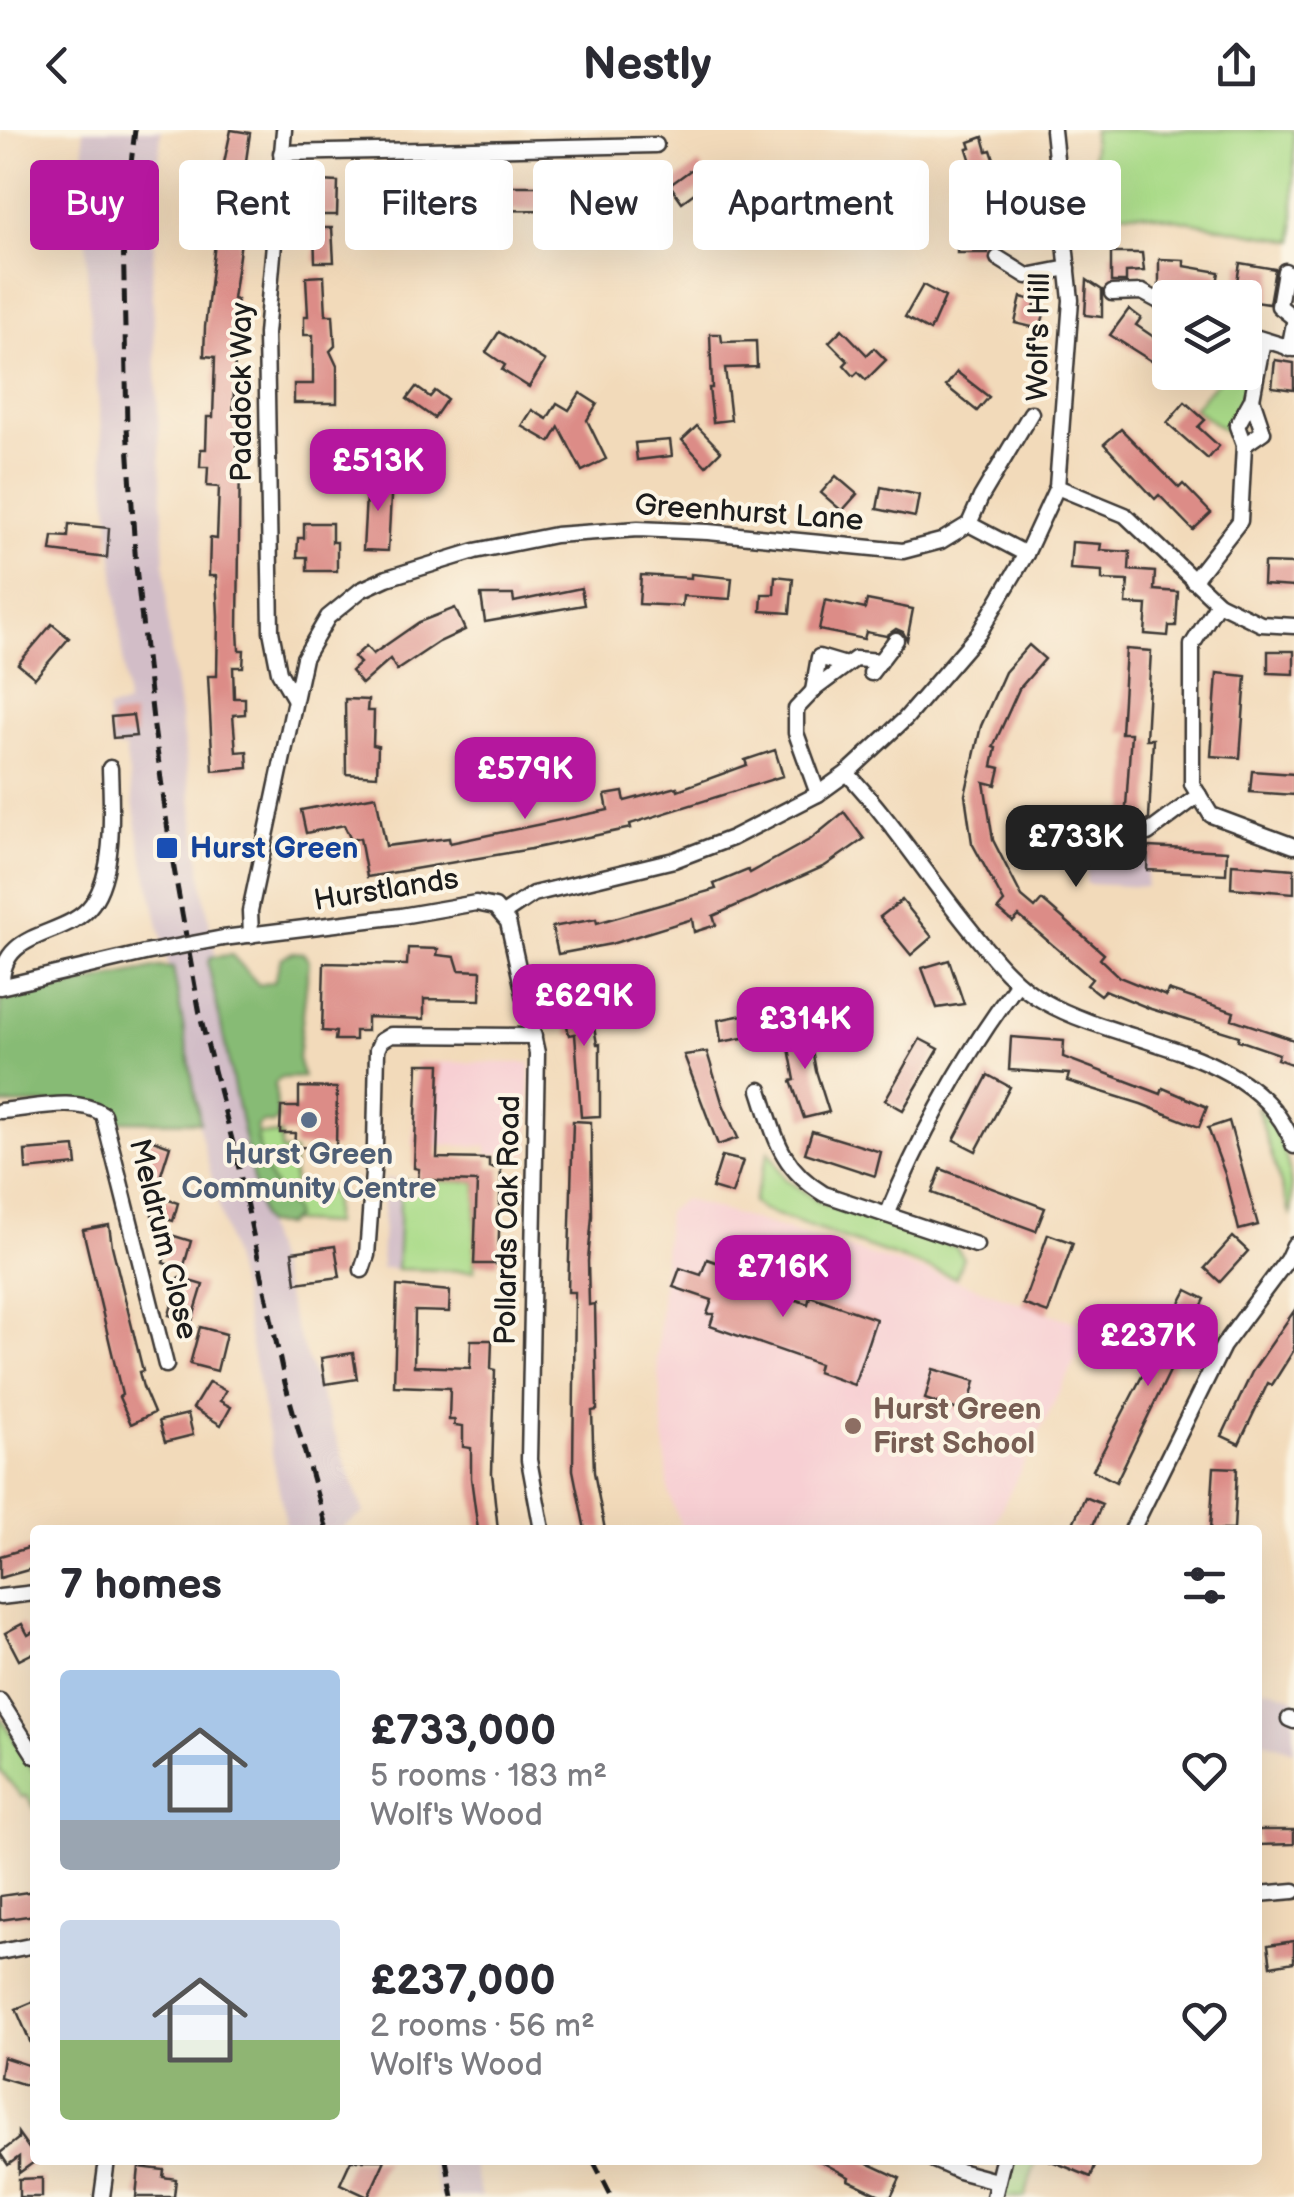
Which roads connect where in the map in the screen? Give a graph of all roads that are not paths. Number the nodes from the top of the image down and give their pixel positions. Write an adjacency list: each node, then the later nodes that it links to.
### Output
1 (284, 130): 4 (street, Paddock Way)
2 (1052, 130): 6 (street, Wolf's Hill)
3 (656, 145): 4 (street)
4 (282, 153): 23 (street, Paddock Way)
5 (998, 258): 6 (street)
6 (1068, 268): 16 (street, Wolf's Hill)
7 (1285, 271): 10 (street)
8 (1112, 293): 9 (street)
9 (1152, 297)
10 (1294, 320): 12 (street)
11 (1263, 341): 12 (street); 13 (street)
12 (1291, 349)
13 (1252, 398): 15 (street); 15 (street)
14 (1030, 413): 17 (street)
15 (1244, 445): 19 (street)
16 (1057, 486): 18 (street); 19 (street)
17 (969, 524): 18 (street); 24 (street, Greenhurst Lane)
18 (1026, 554): 29 (street)
19 (1193, 580): 20 (street)
20 (1218, 603): 21 (street); 31 (street)
21 (1294, 626)
22 (896, 640): 25 (street)
23 (274, 654): 24 (street); 27 (street, Paddock Way)
24 (304, 658): 27 (street, Greenhurst Lane)
25 (846, 665): 26 (street); 26 (street)
26 (813, 691): 30 (street)
27 (294, 698): 35 (street, Greenhurst Lane)
28 (110, 768): 37 (street)
29 (847, 774): 30 (street); 36 (street)
30 (818, 794): 34 (street)
31 (1199, 795): 32 (street); 33 (street)
32 (1148, 833)
33 (1294, 846)
34 (502, 914): 35 (street, Hurstlands); 38 (street, Pollards Oak Road)
35 (252, 935): 37 (street, Hurstlands, bridge)
36 (1018, 983): 41 (street); 42 (street)
37 (1, 986)
38 (534, 1036): 45 (street); 47 (street, Pollards Oak Road)
39 (760, 1090): 42 (street)
40 (0, 1111): 46 (street, Meldrum Close)
41 (1294, 1146)
42 (887, 1215): 43 (street)
43 (976, 1244)
44 (1294, 1245): 48 (street)
45 (362, 1270)
46 (166, 1365)
47 (541, 1525)
48 (1134, 1525)
49 (30, 1594): 50 (street)
50 (0, 1597)
51 (0, 1701): 52 (street)
52 (30, 1748)
53 (1294, 1891): 54 (street)
54 (1262, 1894)
55 (30, 1946): 56 (street)
56 (0, 1952)
57 (106, 2165): 61 (street)
58 (945, 2165): 60 (street)
59 (1002, 2165): 60 (street)
60 (996, 2180): 62 (street)
61 (102, 2197)
62 (994, 2197)

